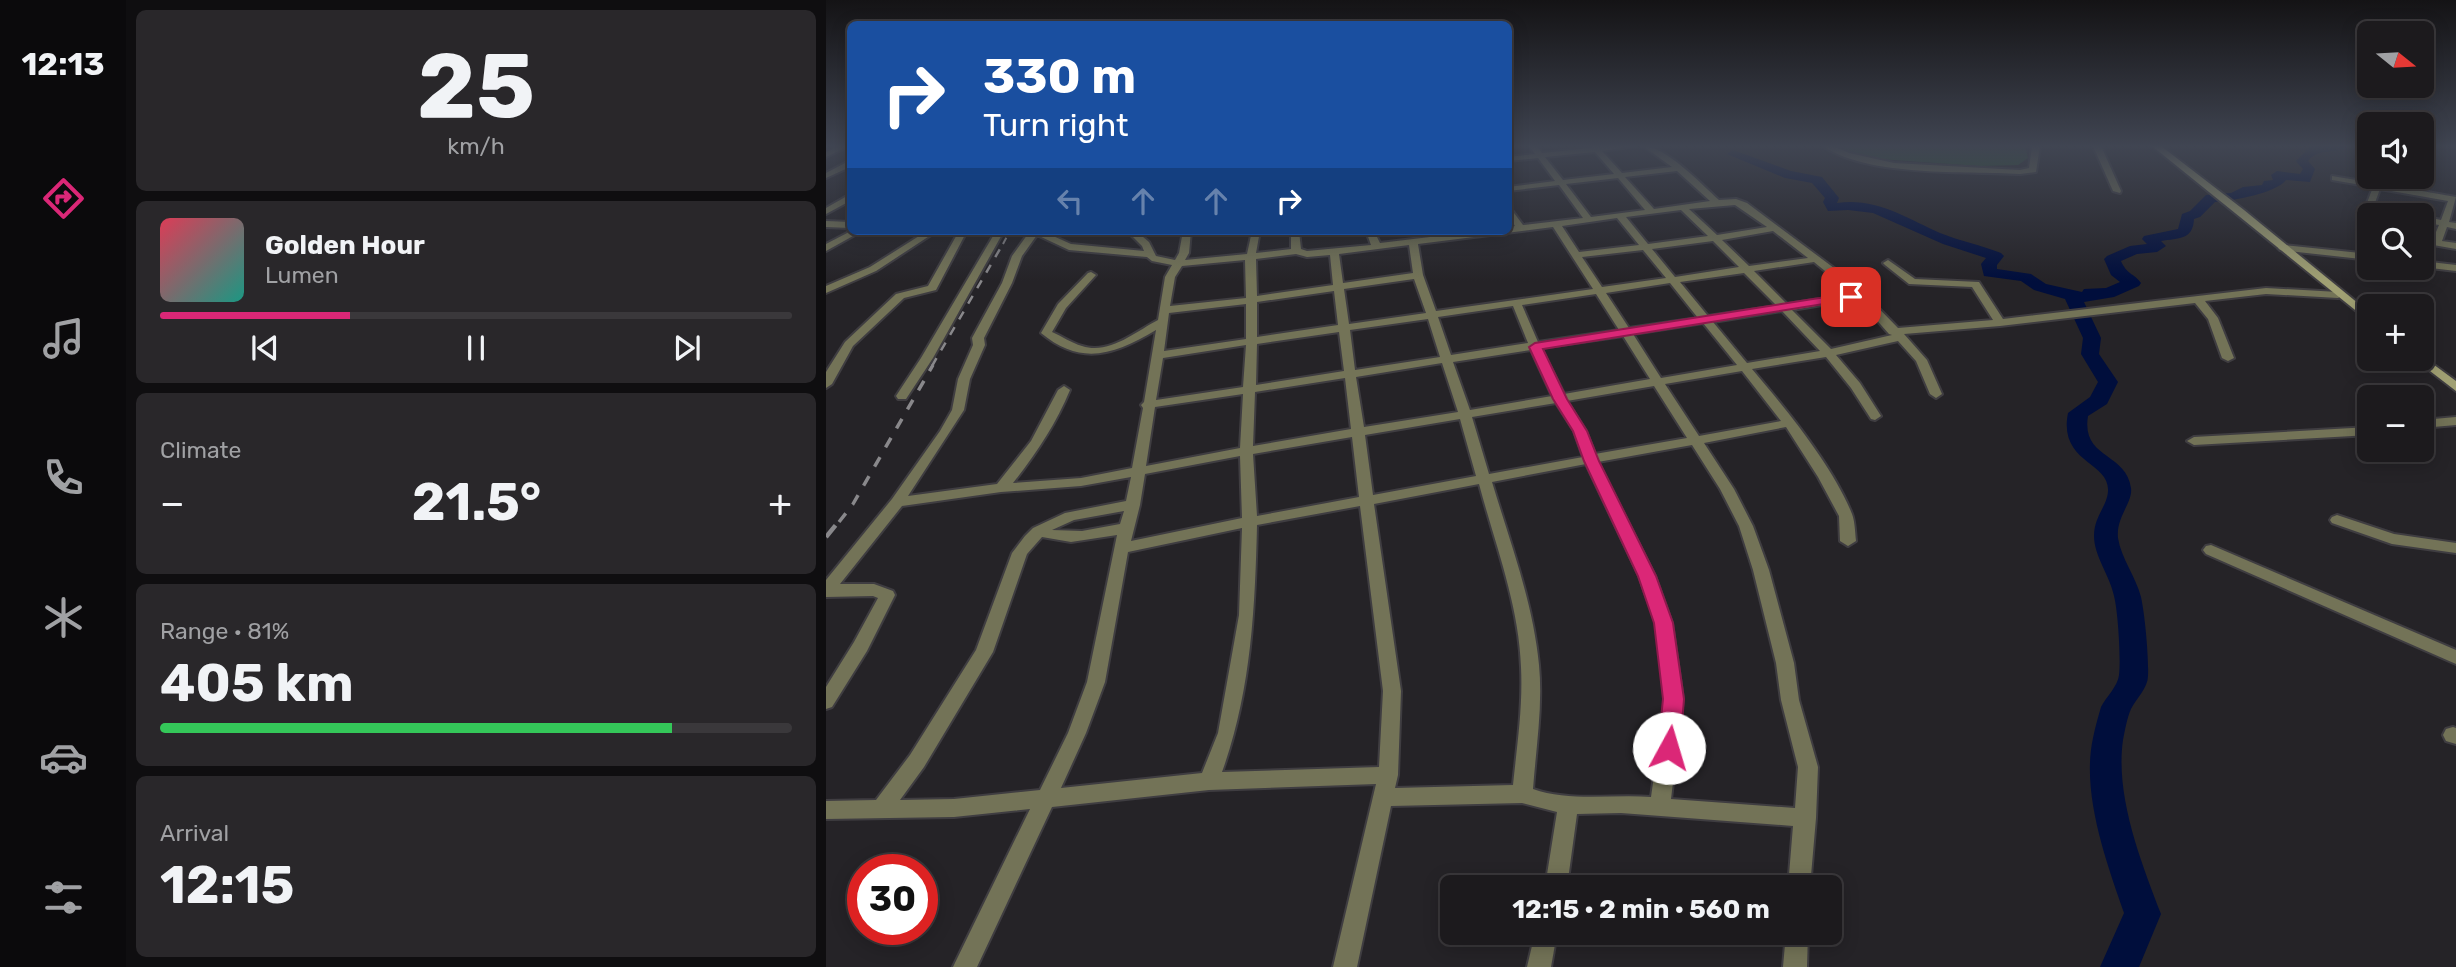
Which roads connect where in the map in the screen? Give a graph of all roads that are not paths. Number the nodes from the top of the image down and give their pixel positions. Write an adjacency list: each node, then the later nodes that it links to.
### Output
1 (1566, 191): 17 (street)
2 (1635, 191): 13 (street)
3 (1703, 191): 10 (street)
4 (2214, 191): 44 (street)
5 (2422, 191): 8 (street)
6 (826, 198): 7 (street)
7 (847, 198)
8 (2455, 199): 20 (street)
9 (847, 200): 12 (street)
10 (1717, 203): 11 (street); 21 (street)
11 (1683, 208): 13 (street); 36 (street)
12 (826, 211)
13 (1653, 212): 15 (street)
14 (1512, 214): 22 (street)
15 (1620, 216): 17 (street); 40 (street)
16 (826, 218): 18 (street)
17 (1589, 220): 19 (street)
18 (830, 224)
19 (1556, 224): 22 (street); 48 (street)
20 (2451, 225): 39 (street)
21 (1775, 228): 36 (street); 51 (street)
22 (1521, 229): 23 (street)
23 (1512, 230)
24 (850, 235): 43 (street)
25 (927, 235): 57 (street)
26 (961, 235): 89 (street)
27 (998, 235): 94 (street)
28 (1032, 235): 112 (street)
29 (1044, 235): 47 (street)
30 (1135, 235): 47 (street)
31 (1186, 235): 52 (street)
32 (1255, 235): 49 (street)
33 (1294, 235): 45 (street)
34 (1372, 235): 41 (street)
35 (1440, 235): 37 (street)
36 (1717, 238): 40 (street); 56 (street)
37 (1413, 241): 41 (street); 59 (street)
38 (2434, 242): 39 (street)
39 (2437, 242): 42 (street)
40 (1644, 245): 48 (street); 61 (street)
41 (1376, 246): 46 (street)
42 (2456, 246)
43 (826, 248)
44 (2283, 248): 50 (street); 65 (street)
45 (1296, 251): 46 (street); 49 (street)
46 (1334, 252): 62 (street)
47 (1149, 254): 52 (street)
48 (1577, 255): 64 (street)
49 (1251, 256): 52 (street); 67 (street)
50 (2357, 256)
51 (1818, 259): 56 (street); 66 (street)
52 (1178, 262): 73 (street)
53 (1888, 263): 75 (street)
54 (2434, 265): 55 (street)
55 (2456, 268)
56 (1747, 269): 61 (street); 70 (street)
57 (861, 274): 60 (street); 63 (street)
58 (1091, 275): 73 (street)
59 (1418, 275): 62 (street); 72 (street)
60 (826, 278)
61 (1675, 280): 64 (street); 74 (street)
62 (1338, 287): 67 (street); 76 (street)
63 (826, 290)
64 (1599, 291): 69 (street); 77 (street)
65 (2339, 295): 68 (street); 71 (street)
66 (1861, 296): 70 (street); 78 (street)
67 (1252, 300): 73 (street); 79 (street)
68 (2197, 300): 75 (street); 83 (street)
69 (1516, 302): 72 (street); 80 (street)
70 (1784, 307): 74 (street); 81 (street)
71 (2357, 309)
72 (1433, 314): 76 (street); 84 (street)
73 (1165, 316): 82 (street)
74 (1704, 318): 77 (street); 85 (street)
75 (2000, 323): 78 (street)
76 (1345, 327): 79 (street); 87 (street)
77 (1624, 332): 80 (street); 88 (street)
78 (1896, 335): 81 (street); 93 (street)
79 (1252, 341): 82 (street); 92 (street)
80 (1535, 347): 84 (street); 95 (street)
81 (1829, 353): 85 (street); 98 (street)
82 (1157, 355): 96 (street)
83 (2228, 358)
84 (1447, 360): 87 (street); 97 (street)
85 (1744, 366): 88 (street); 100 (street)
86 (2434, 369): 90 (street)
87 (1349, 374): 92 (street); 102 (street)
88 (1657, 383): 95 (street); 104 (street)
89 (826, 384)
90 (2456, 387)
91 (1064, 390): 110 (street)
92 (1250, 390): 96 (street); 106 (street)
93 (1936, 394)
94 (902, 396)
95 (1560, 399): 97 (street); 107 (street)
96 (1147, 405): 108 (street)
97 (1465, 413): 102 (street); 109 (street)
98 (1875, 416)
99 (2456, 421): 101 (street)
100 (1789, 423): 104 (street); 118 (street)
101 (2434, 423)
102 (1359, 432): 106 (street); 111 (street)
103 (2357, 432): 105 (street)
104 (1694, 440): 107 (street); 134 (street)
105 (2194, 441)
106 (1246, 451): 108 (street); 115 (street)
107 (1591, 461): 109 (street); 131 (street)
108 (1139, 470): 110 (street); 113 (street)
109 (1483, 478): 111 (street); 127 (street)
110 (1001, 488): 112 (street)
111 (1369, 501): 115 (street); 125 (street)
112 (897, 502): 122 (street)
113 (1133, 505): 116 (street); 117 (street)
114 (2337, 520): 120 (street)
115 (1250, 522): 119 (street); 126 (street)
116 (1126, 528): 117 (street); 119 (street)
117 (1038, 531): 132 (street)
118 (1848, 541)
119 (1121, 548): 128 (street)
120 (2456, 548)
121 (2211, 550): 123 (street)
122 (826, 591): 124 (street)
123 (2456, 657)
124 (826, 702)
125 (1388, 775): 126 (street); 129 (street)
126 (1209, 781): 128 (street)
127 (1522, 794): 129 (street); 130 (street)
128 (1045, 797): 132 (street); 139 (street)
129 (1383, 797): 140 (street)
130 (1568, 805): 131 (street); 135 (street)
131 (1660, 807): 134 (street)
132 (882, 808): 133 (street)
133 (826, 810)
134 (1806, 818): 136 (street)
135 (1558, 875)
136 (1800, 875)
137 (1544, 945): 141 (street)
138 (1796, 945): 142 (street)
139 (965, 967)
140 (1345, 967)
141 (1539, 967)
142 (1794, 967)

